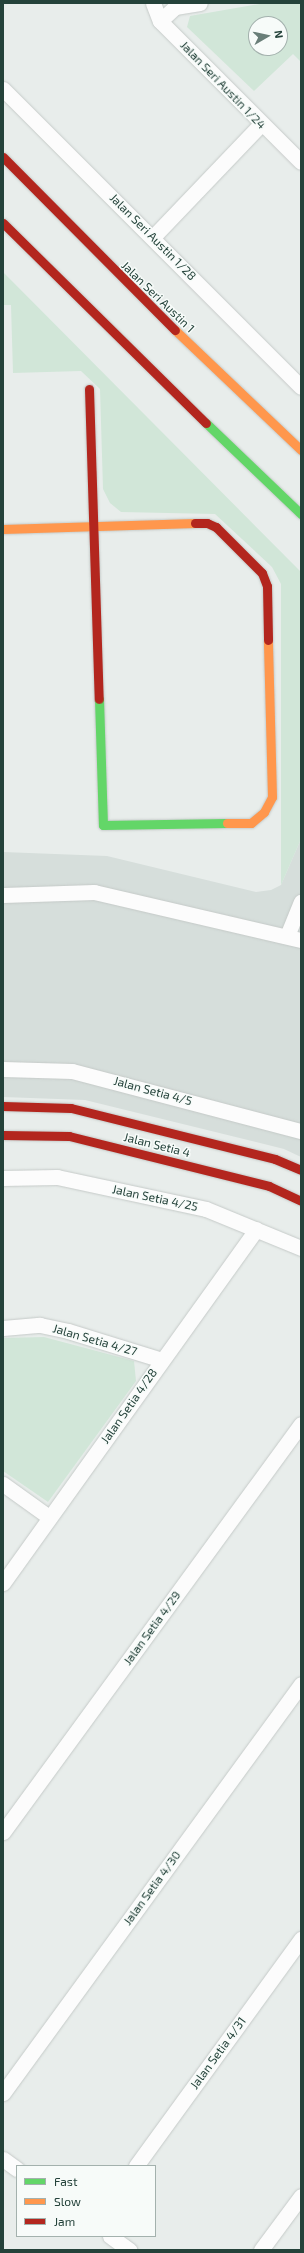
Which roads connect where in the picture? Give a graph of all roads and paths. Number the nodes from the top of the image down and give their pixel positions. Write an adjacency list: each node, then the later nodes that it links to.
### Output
1 (153, 3): 3 (street, Jalan Seri Austin 1/24)
2 (200, 3): 3 (street)
3 (160, 21): 5 (street, Jalan Seri Austin 1/24)
4 (3, 89): 9 (street, Jalan Seri Austin 1/28)
5 (261, 124): 7 (street, Jalan Seri Austin 1/24); 9 (street)
6 (3, 157): 12 (street, Jalan Seri Austin 1)
7 (301, 162)
8 (3, 223): 13 (street)
9 (153, 237): 10 (street, Jalan Seri Austin 1/28)
10 (301, 387)
11 (89, 389): 14 (street)
12 (301, 450)
13 (301, 514)
14 (94, 526): 14 (street); 15 (street)
15 (3, 528)
16 (3, 895): 18 (street)
17 (301, 902): 18 (street)
18 (294, 938)
19 (3, 1068): 21 (street, Jalan Setia 4/5)
20 (3, 1106): 23 (street, Jalan Setia 4)
21 (301, 1131)
22 (3, 1135): 25 (street, Jalan Setia 4)
23 (301, 1170)
24 (3, 1178): 26 (street, Jalan Setia 4/25)
25 (301, 1200)
26 (256, 1229): 27 (street, Jalan Setia 4/25); 29 (street, Jalan Setia 4/28)
27 (301, 1248)
28 (3, 1328): 29 (street, Jalan Setia 4/27)
29 (162, 1360): 32 (street, Jalan Setia 4/28)
30 (301, 1424): 35 (street, Jalan Setia 4/29)
31 (3, 1484): 32 (street)
32 (49, 1517): 33 (street, Jalan Setia 4/28)
33 (3, 1583)
34 (301, 1684): 37 (street, Jalan Setia 4/30)
35 (3, 1832)
36 (301, 1939): 39 (street, Jalan Setia 4/31)
37 (3, 2093)
38 (3, 2159): 40 (street)
39 (137, 2165)
40 (16, 2169)
41 (301, 2196): 44 (street)
42 (111, 2237): 43 (street)
43 (129, 2250)
44 (261, 2250)

